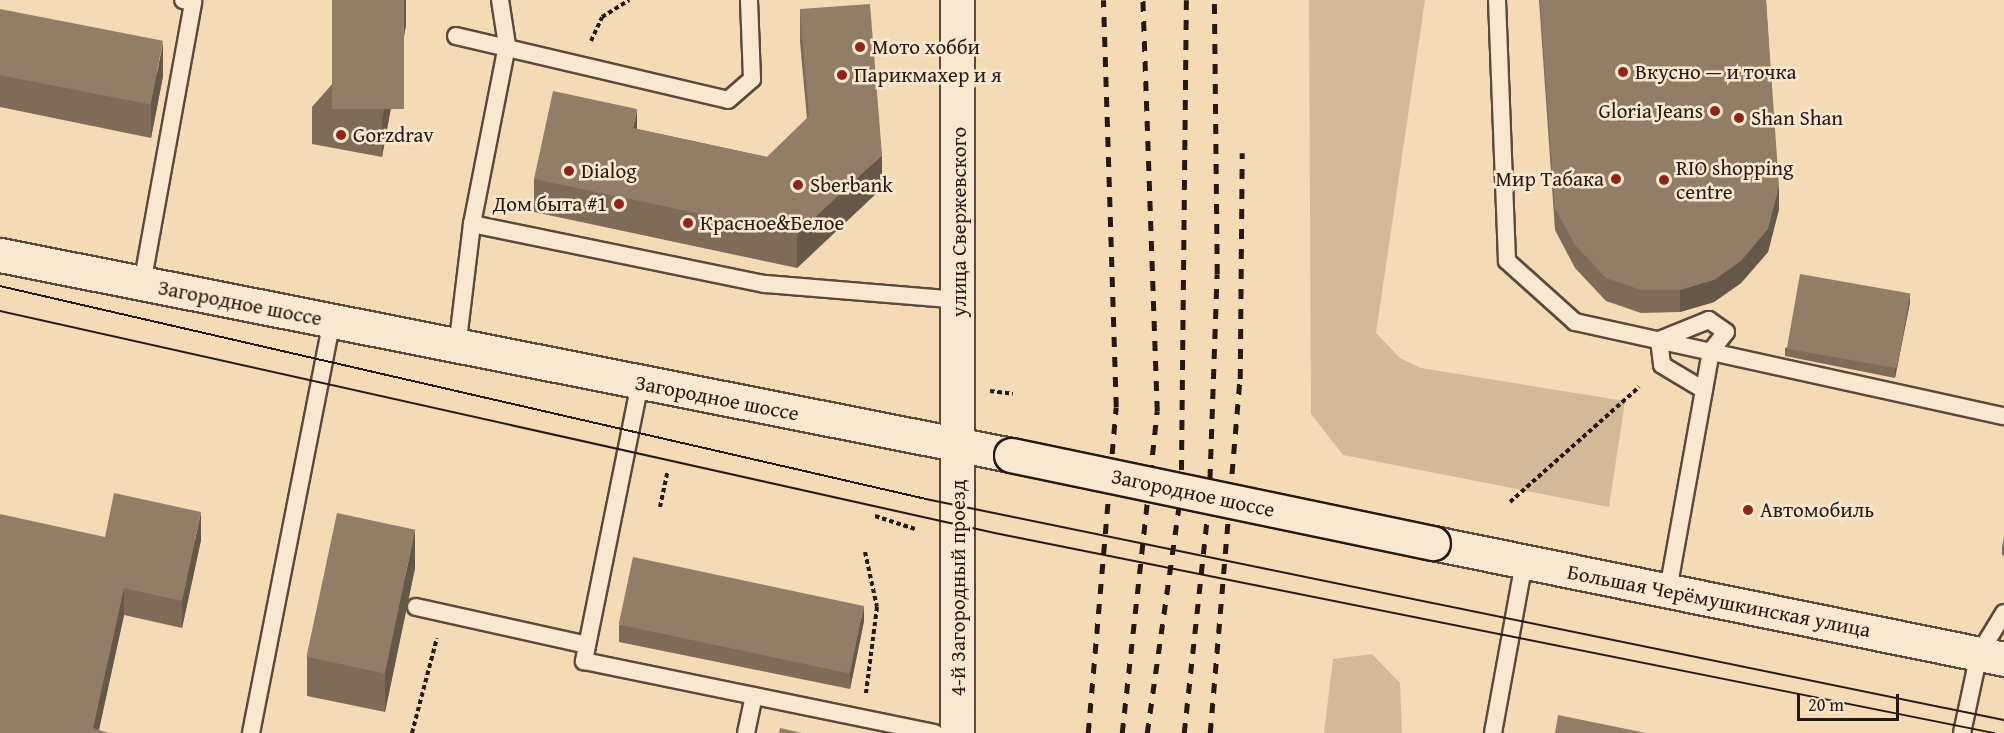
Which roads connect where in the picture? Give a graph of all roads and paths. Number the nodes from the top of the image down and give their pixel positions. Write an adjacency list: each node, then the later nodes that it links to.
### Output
1 (183, 0): 12 (lane)
2 (500, 0): 8 (lane)
3 (629, 0): 9 (path)
4 (749, 0): 8 (lane)
5 (957, 0): 13 (main road, улица Свержевского)
6 (1497, 0): 15 (lane)
7 (456, 36): 8 (lane)
8 (507, 45): 10 (lane)
9 (587, 49)
10 (472, 224): 13 (lane); 16 (lane)
11 (0, 255): 12 (main road, Загородное шоссе)
12 (141, 284): 14 (main road, Загородное шоссе)
13 (959, 300): 22 (main road, улица Свержевского)
14 (332, 321): 16 (main road, Загородное шоссе); 39 (lane)
15 (1659, 340): 17 (lane); 17 (lane); 20 (lane)
16 (457, 348): 18 (main road, Загородное шоссе)
17 (1712, 351): 20 (lane); 21 (lane)
18 (640, 383): 22 (main road, Загородное шоссе); 35 (lane)
19 (1639, 387): 24 (path)
20 (1704, 390): 31 (lane)
21 (2004, 416)
22 (959, 444): 28 (main road, Загородное шоссе, bridge); 43 (main road, 4-й Загородный проезд)
23 (667, 473): 25 (path)
24 (1510, 502)
25 (660, 507)
26 (875, 516): 27 (path)
27 (915, 529)
28 (1433, 543): 30 (main road, Большая Черёмушкинская улица)
29 (866, 552): 38 (path)
30 (1524, 562): 31 (main road, Большая Черёмушкинская улица); 44 (lane)
31 (1668, 590): 36 (main road, Большая Черёмушкинская улица)
32 (416, 607): 33 (lane)
33 (443, 613): 35 (lane); 40 (path)
34 (2004, 613): 36 (lane)
35 (587, 645): 37 (lane)
36 (1991, 657): 45 (lane)
37 (754, 696): 38 (lane); 41 (lane)
38 (861, 718): 42 (lane)
39 (255, 732)
40 (412, 733)
41 (746, 733)
42 (935, 733)
43 (957, 733)
44 (1493, 733)
45 (1962, 733)

